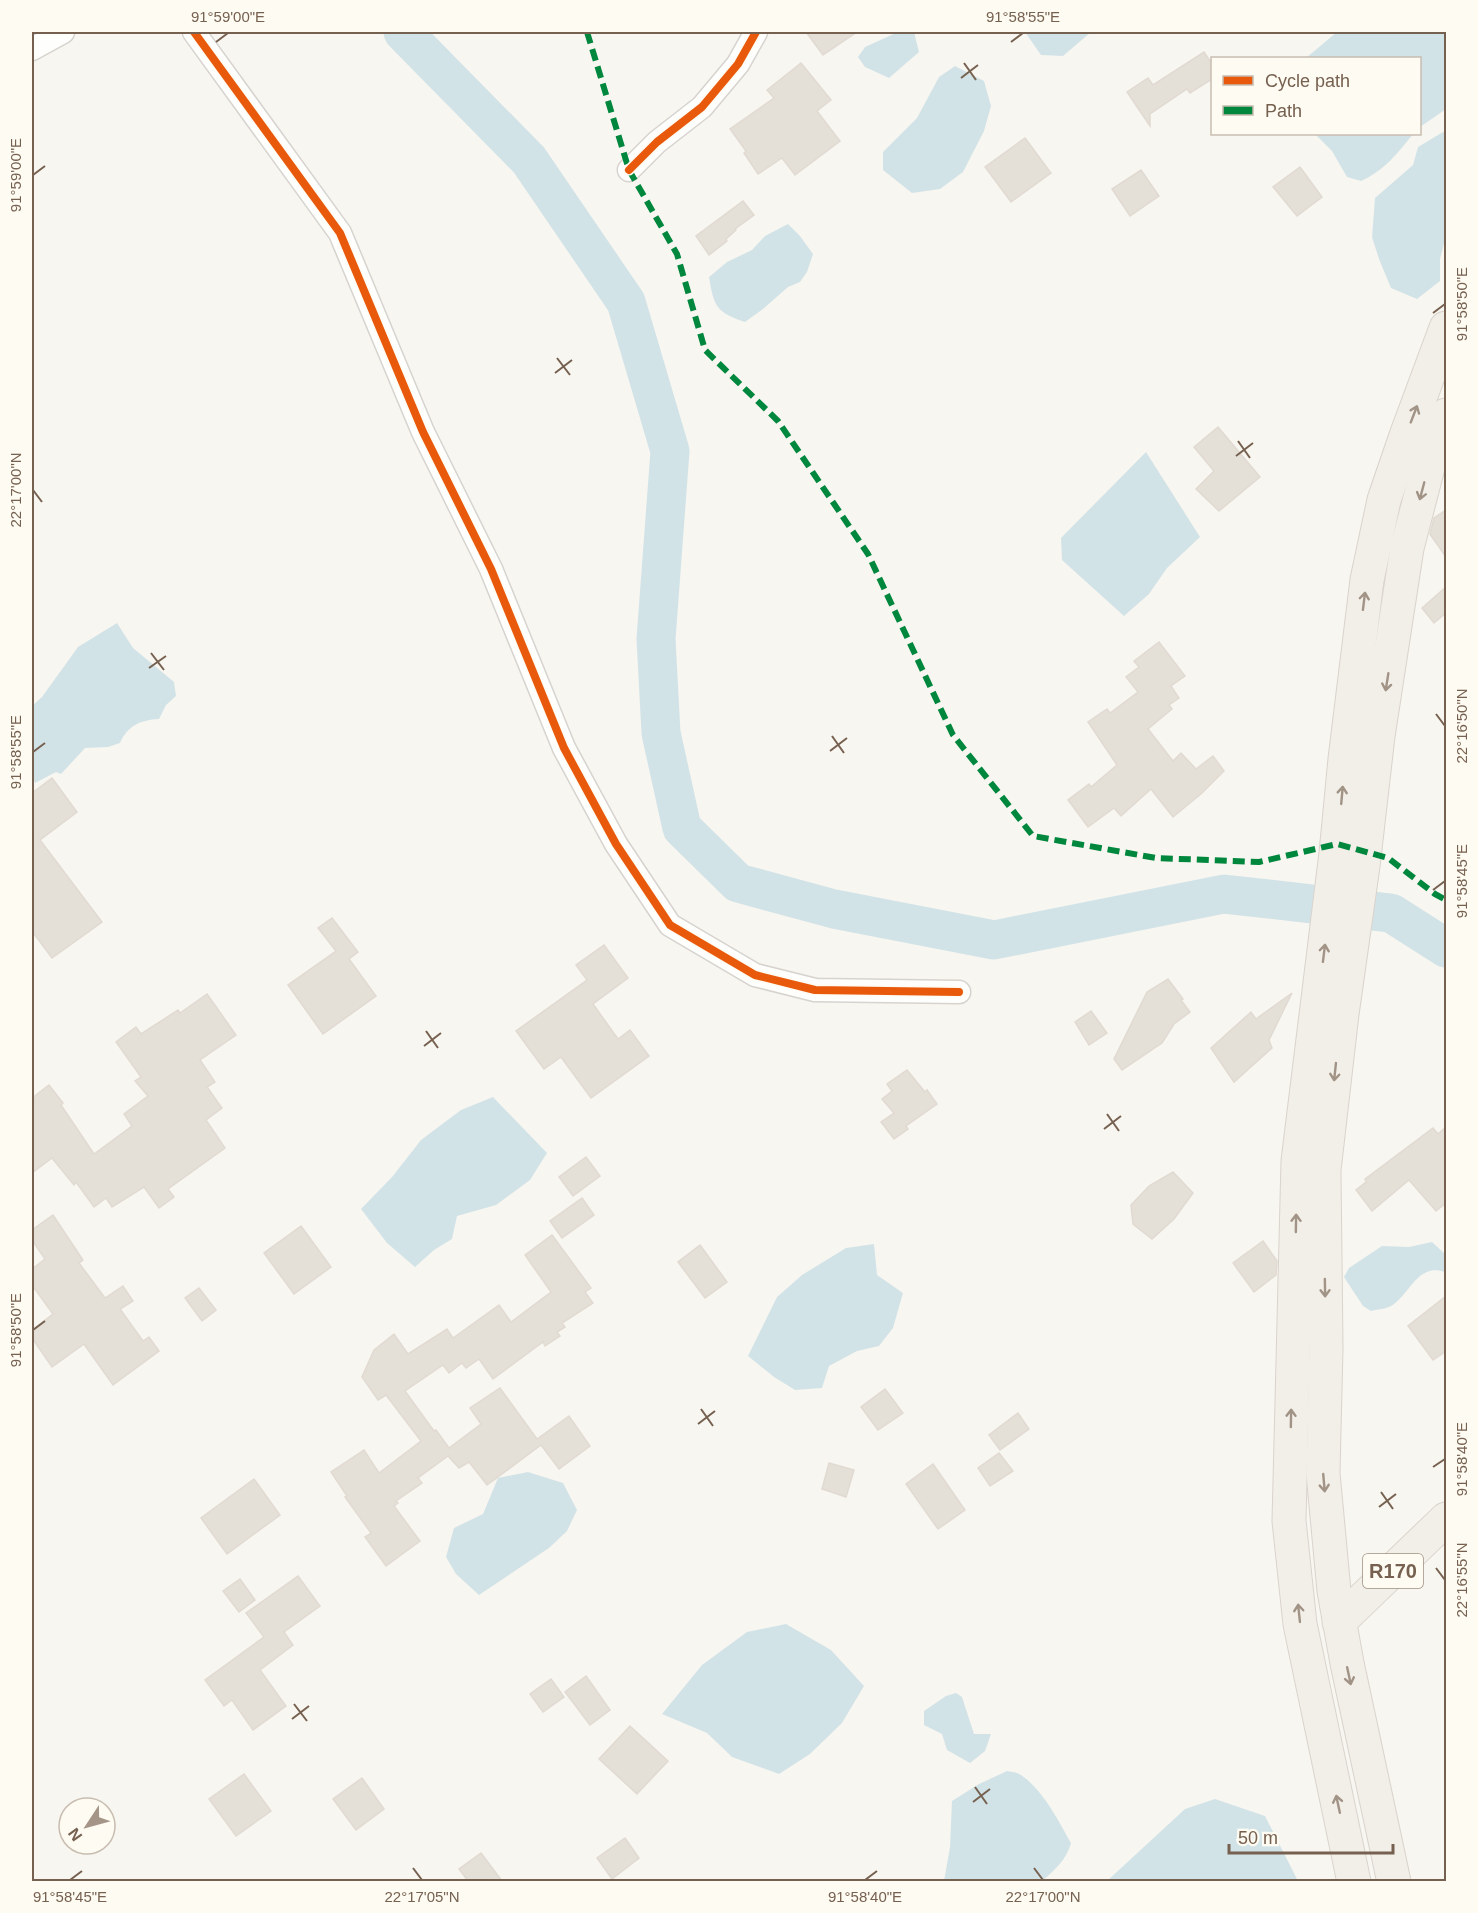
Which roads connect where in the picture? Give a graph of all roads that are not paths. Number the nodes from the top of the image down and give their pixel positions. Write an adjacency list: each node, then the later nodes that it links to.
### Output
1 (63, 32): 4 (street)
2 (194, 32): 9 (street)
3 (756, 32): 5 (street)
4 (32, 49)
5 (629, 170)
6 (1446, 328): 8 (main road, one-way to 6)
7 (1446, 415): 8 (main road, one-way to 8)
8 (1349, 860): 10 (main road)
9 (959, 992)
10 (1329, 1013): 12 (main road, one-way to 12); 13 (main road, one-way to 10)
11 (1446, 1519): 12 (main road, R170)
12 (1340, 1622): 14 (main road, one-way to 14)
13 (1354, 1881)
14 (1394, 1881)

